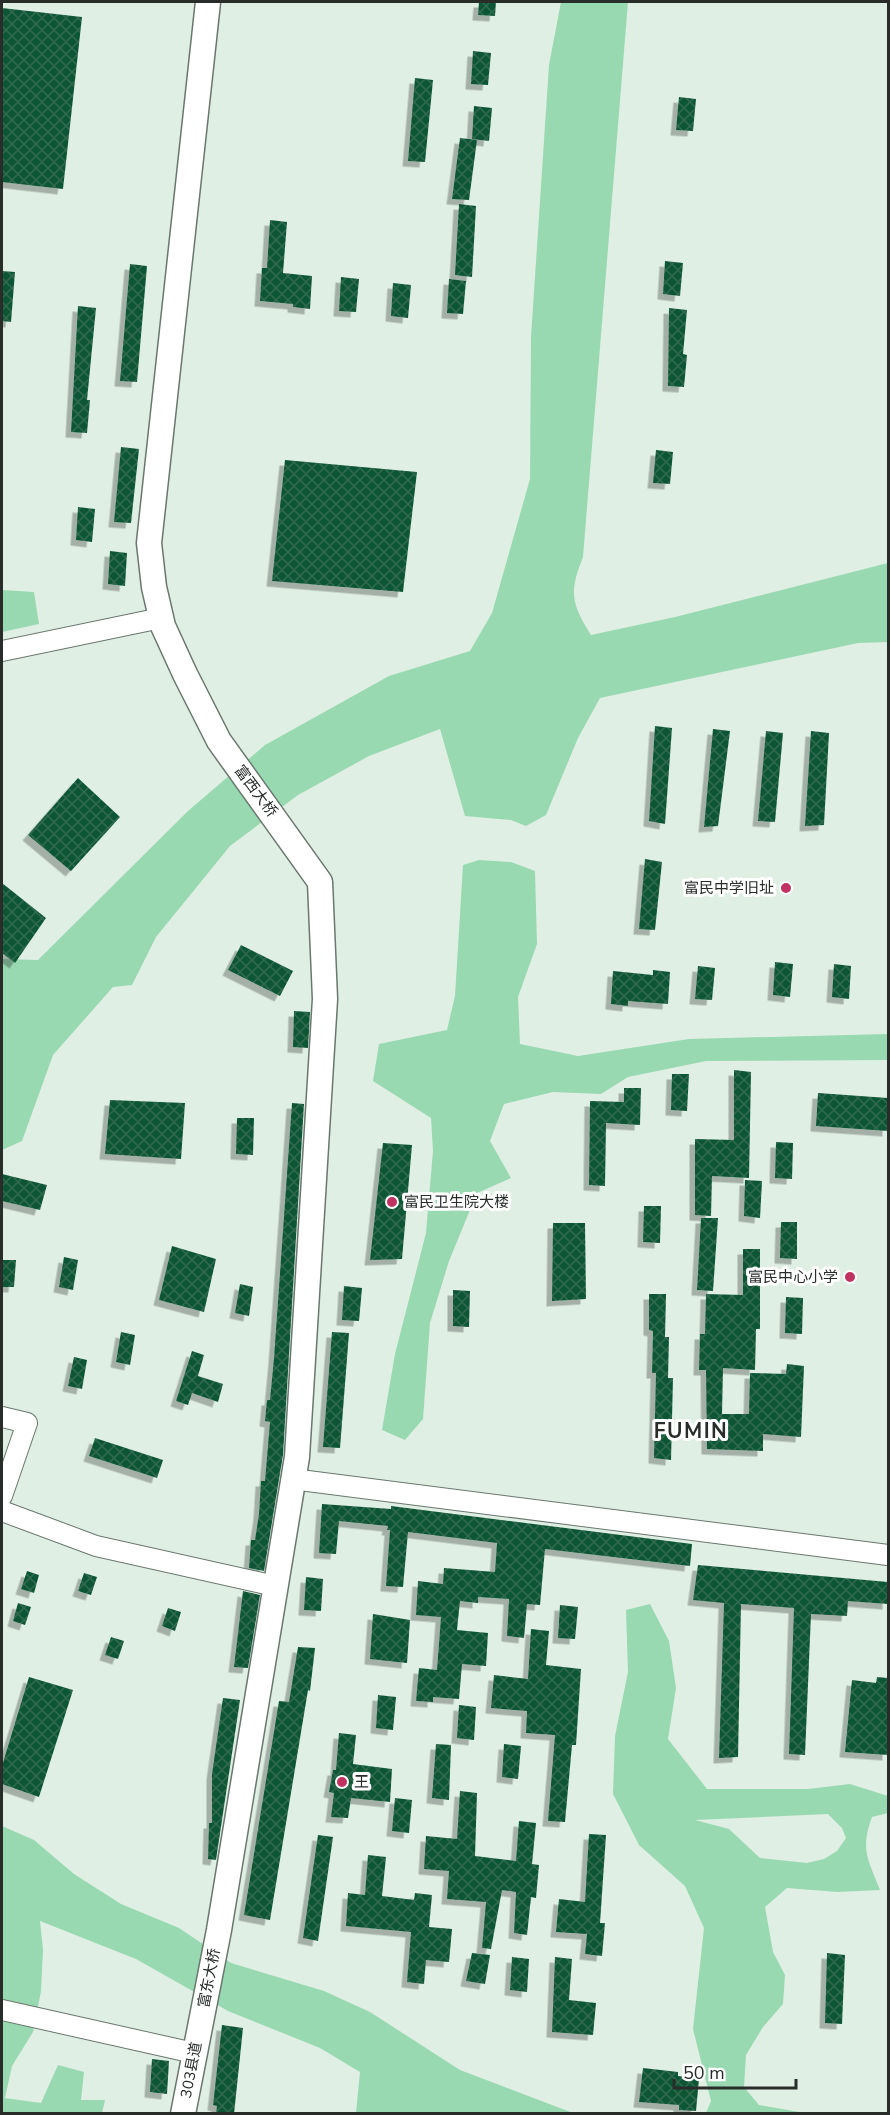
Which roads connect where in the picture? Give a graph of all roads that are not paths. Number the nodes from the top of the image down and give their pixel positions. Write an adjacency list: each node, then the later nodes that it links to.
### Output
1 (208, 2): 2 (main road, 富西大桥)
2 (161, 618): 3 (street); 5 (main road, 富西大桥)
3 (2, 651)
4 (2, 1417): 6 (street)
5 (292, 1479): 8 (street); 9 (main road, 富东大桥)
6 (2, 1496)
7 (2, 1511): 9 (street)
8 (888, 1555)
9 (275, 1586): 11 (main road, 富东大桥)
10 (2, 2010): 12 (street)
11 (199, 2026): 12 (main road, 303县道)
12 (194, 2053): 13 (main road, 303县道)
13 (183, 2114)

